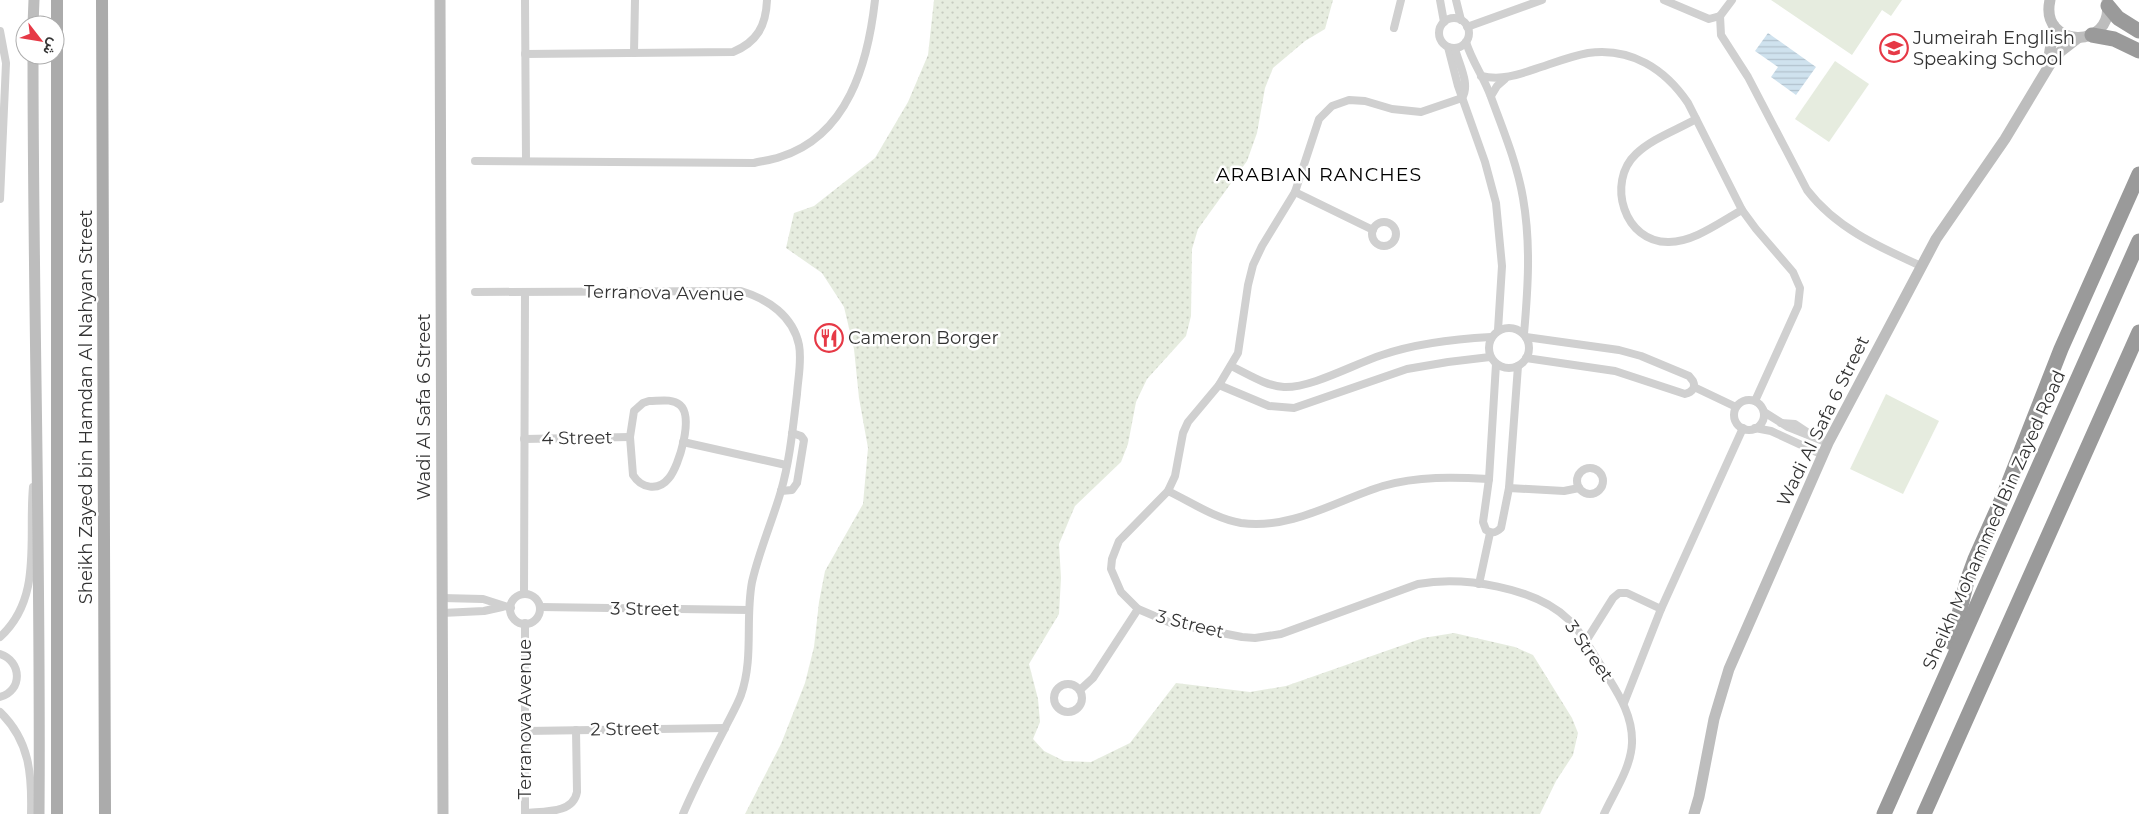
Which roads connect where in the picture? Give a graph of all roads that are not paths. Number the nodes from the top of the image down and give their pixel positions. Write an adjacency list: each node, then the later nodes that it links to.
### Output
1 (34, 0): 18 (main road)
2 (57, 0): 111 (main road, Sheikh Zayed bin Hamdan Al Nahyan Street)
3 (102, 0): 112 (main road, Sheikh Zayed bin Hamdan Al Nahyan Street)
4 (440, 0): 86 (main road, Wadi Al Safa 6 Street)
5 (525, 0): 32 (street)
6 (635, 0): 31 (street)
7 (767, 0): 31 (street)
8 (876, 0): 41 (street)
9 (1401, 0): 23 (street)
10 (1664, 0): 19 (street)
11 (1732, 0): 19 (street)
12 (2050, 0): 22 (main road, Wadi Al Safa 6 Street)
13 (1457, 1): 15 (street); 20 (street)
14 (1537, 1): 17 (street)
15 (1440, 3): 21 (street)
16 (2107, 3): 26 (highway); 27 (main road, Wadi Al Safa 6 Street)
17 (1520, 4): 24 (street)
18 (33, 15)
19 (1720, 16): 48 (street)
20 (1461, 20): 21 (street); 24 (street)
21 (1444, 22): 29 (street)
22 (2054, 26): 27 (main road); 34 (main road, Wadi Al Safa 6 Street)
23 (1394, 28)
24 (1468, 28): 28 (street)
25 (0, 31): 44 (street)
26 (2139, 32): 30 (highway)
27 (2085, 37): 30 (highway); 34 (main road, Wadi Al Safa 6 Street)
28 (1466, 42): 29 (street); 35 (street)
29 (1451, 48): 38 (street)
30 (2137, 50)
31 (634, 53): 32 (street)
32 (525, 54): 41 (street)
33 (33, 65): 76 (main road)
34 (2046, 70): 48 (main road, Wadi Al Safa 6 Street)
35 (1481, 76): 36 (street); 37 (street)
36 (1505, 79): 37 (street); 39 (street)
37 (1491, 96): 53 (street)
38 (1462, 98): 43 (street, 3 Street); 51 (street)
39 (1696, 119): 45 (street); 45 (street)
40 (475, 161): 41 (street)
41 (526, 161)
42 (2139, 174): 100 (highway)
43 (1295, 192): 46 (street); 57 (street, 3 Street)
44 (0, 199)
45 (1742, 210): 61 (street)
46 (1373, 230)
47 (2139, 241): 100 (highway, Sheikh Mohammed Bin Zayed Road)
48 (1921, 266): 73 (main road, Wadi Al Safa 6 Street)
49 (475, 292): 50 (street, Terranova Avenue)
50 (525, 292): 67 (street, Terranova Avenue); 71 (street)
51 (1498, 330): 53 (street); 54 (street)
52 (2139, 332): 118 (highway)
53 (1525, 336): 55 (street); 60 (street)
54 (1491, 337): 56 (street); 57 (street)
55 (1526, 358): 58 (street); 60 (street)
56 (1493, 360): 58 (street); 59 (street); 78 (street)
57 (1231, 366): 59 (street, 3 Street)
58 (1518, 366): 79 (street)
59 (1219, 385): 82 (street, 3 Street)
60 (1694, 388): 62 (street)
61 (1754, 400): 62 (street); 63 (street)
62 (1736, 407): 65 (street)
63 (1764, 412): 64 (street); 66 (street)
64 (1781, 423): 68 (street); 69 (street)
65 (1743, 428): 66 (street); 92 (street)
66 (1755, 428): 68 (street)
67 (792, 433): 77 (street, Terranova Avenue); 81 (street)
68 (1776, 433): 74 (street)
69 (1808, 434): 73 (street); 74 (street)
70 (630, 437): 71 (street, 4 Street); 72 (street); 72 (street)
71 (524, 439): 85 (street)
72 (683, 442): 77 (street)
73 (1828, 443): 75 (main road, Wadi Al Safa 6 Street)
74 (1803, 445): 75 (street)
75 (1823, 454): 116 (main road, Wadi Al Safa 6 Street)
76 (37, 460): 97 (street); 110 (main road)
77 (786, 465): 81 (street, Terranova Avenue)
78 (1489, 479): 82 (street); 83 (street)
79 (1509, 488): 80 (street); 83 (street)
80 (1579, 488)
81 (781, 490): 93 (street, Terranova Avenue)
82 (1168, 491): 91 (street, 3 Street)
83 (1490, 532): 84 (street)
84 (1479, 584): 91 (street, 3 Street); 98 (street, 3 Street)
85 (524, 594): 88 (street); 90 (street)
86 (442, 598): 87 (street); 95 (main road, Wadi Al Safa 6 Street)
87 (462, 598): 89 (street); 94 (street)
88 (540, 607): 93 (street, 3 Street); 96 (street)
89 (499, 608): 90 (street); 94 (street)
90 (511, 608): 96 (street)
91 (1138, 609): 101 (street)
92 (1661, 609): 98 (street); 103 (street)
93 (749, 610): 105 (street, Terranova Avenue)
94 (462, 612): 95 (street)
95 (442, 613): 113 (main road, Wadi Al Safa 6 Street)
96 (525, 623): 106 (street, Terranova Avenue)
97 (0, 637)
98 (1586, 641): 103 (street, 3 Street)
99 (0, 654): 102 (street)
100 (1941, 684): 117 (highway, Sheikh Mohammed Bin Zayed Road)
101 (1080, 690)
102 (0, 697)
103 (1624, 703): 115 (street, 3 Street)
104 (0, 712): 109 (street)
105 (725, 728): 107 (street, 2 Street); 114 (street, Terranova Avenue)
106 (526, 730): 107 (street, 2 Street); 108 (street, Terranova Avenue)
107 (576, 730): 108 (street)
108 (525, 813)
109 (32, 814)
110 (39, 814)
111 (56, 814)
112 (105, 814)
113 (443, 814)
114 (683, 814)
115 (1604, 814)
116 (1694, 814)
117 (1884, 814)
118 (1924, 814)

